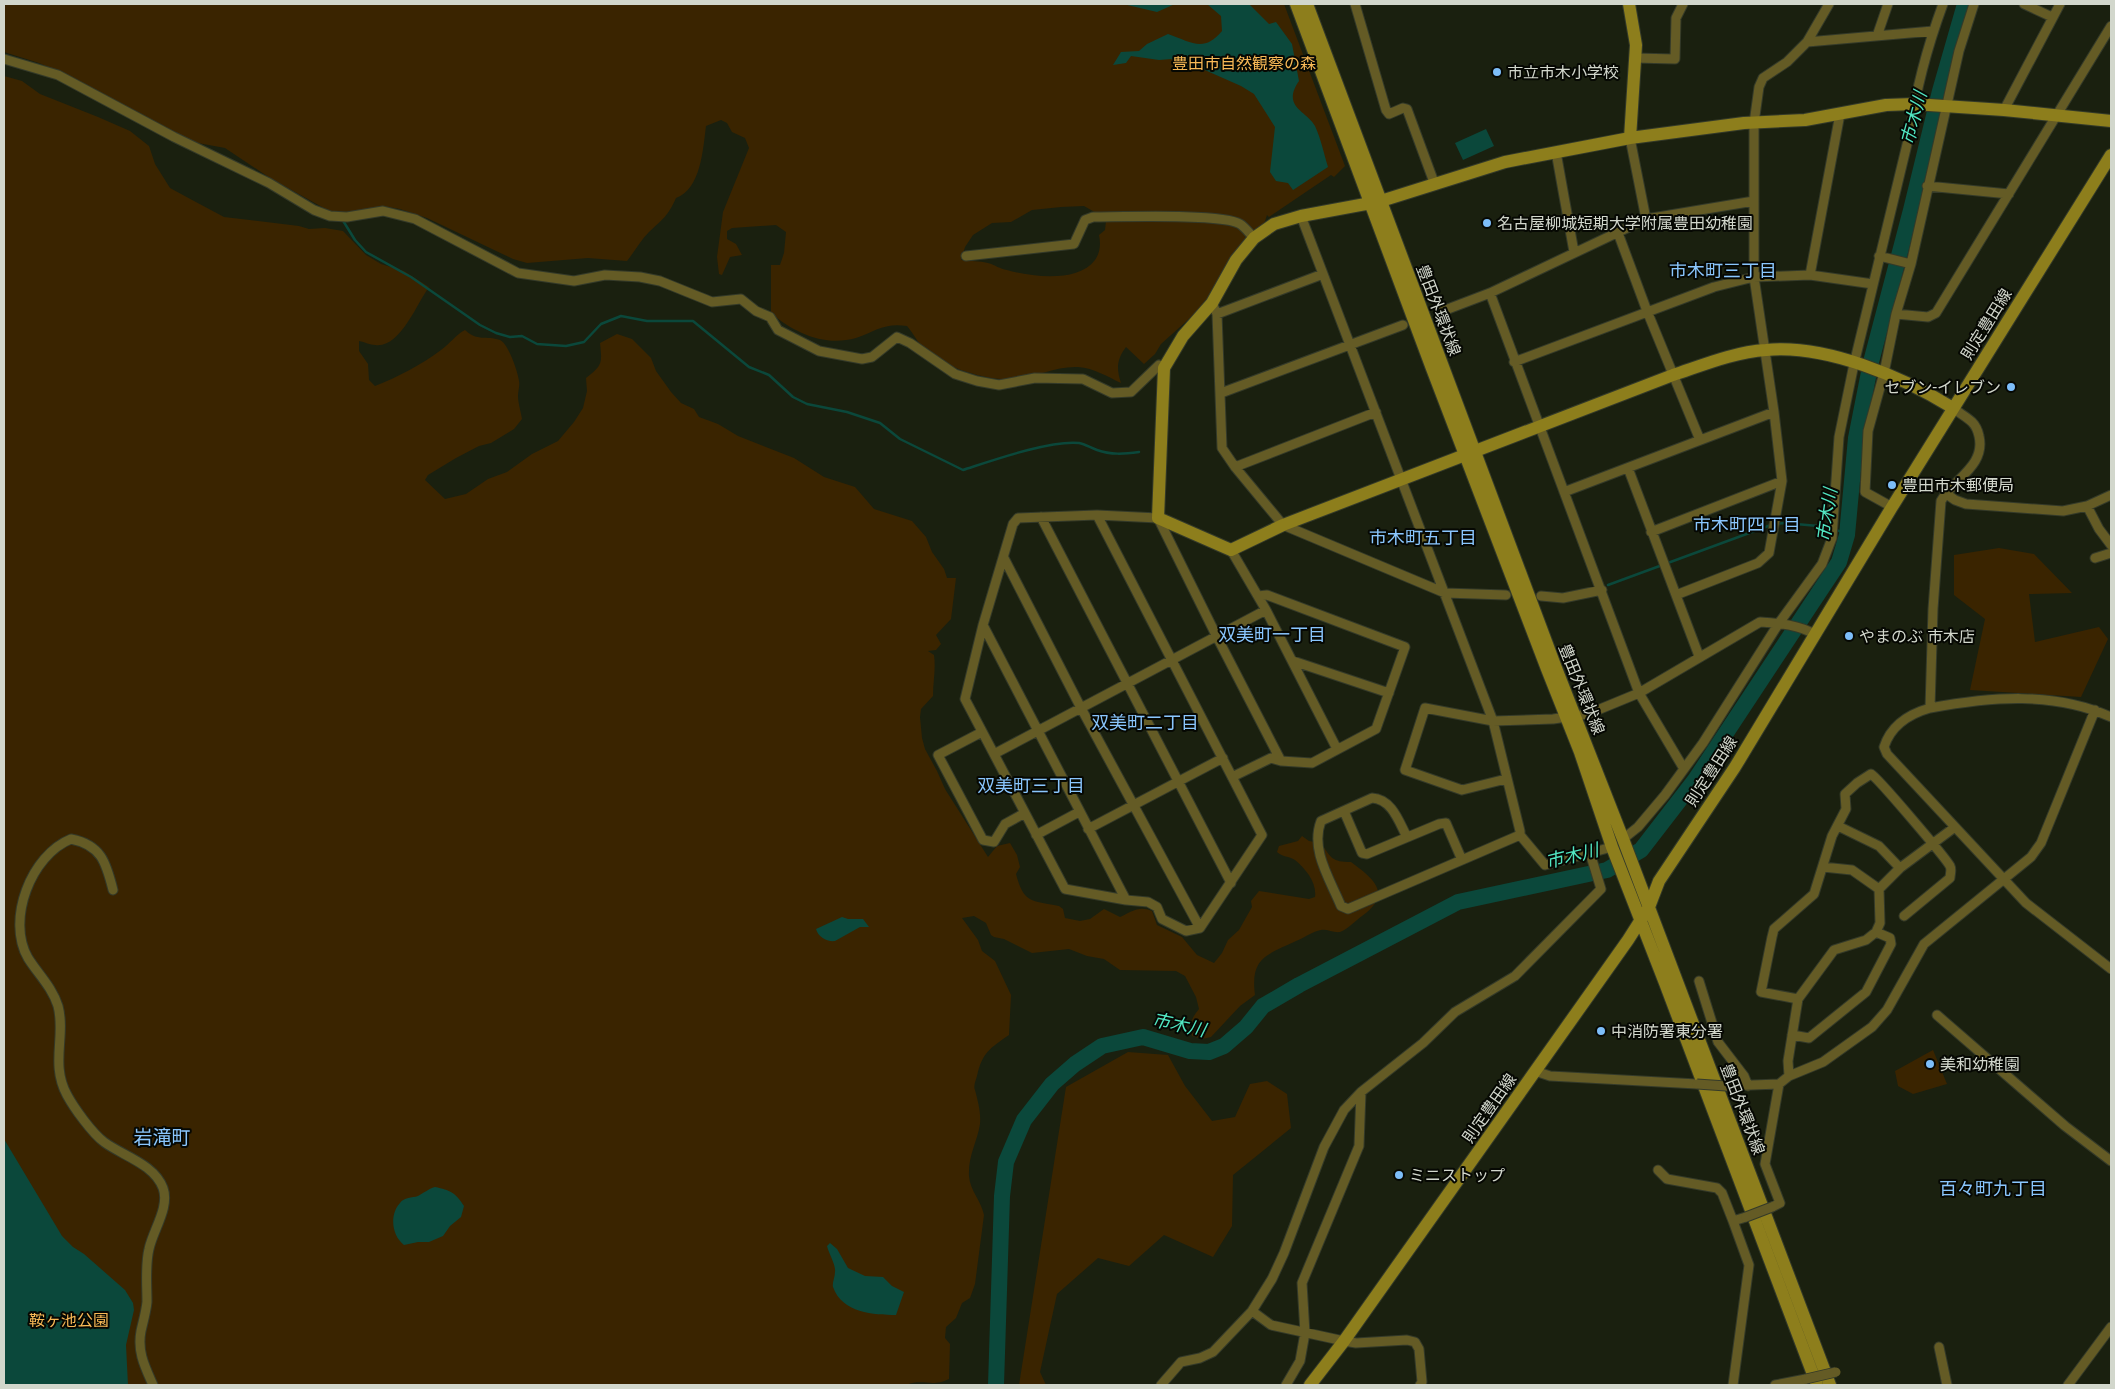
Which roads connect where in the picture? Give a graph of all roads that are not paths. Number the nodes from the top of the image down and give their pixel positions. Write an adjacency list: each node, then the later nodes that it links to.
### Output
1 (1296, 4): 33 (street, 豊田外環状線)
2 (1307, 4): 33 (street, 豊田外環状線)
3 (1355, 4): 29 (street)
4 (1629, 4): 17 (street)
5 (1682, 4): 17 (street)
6 (1829, 4): 16 (street)
7 (1888, 4): 15 (street)
8 (1943, 4): 14 (street)
9 (1974, 4): 20 (street)
10 (2024, 4): 12 (street)
11 (2060, 4): 12 (street)
12 (2052, 17): 21 (street)
13 (2111, 26): 23 (street)
14 (1933, 31): 15 (street); 19 (street)
15 (1877, 36): 16 (street)
16 (1807, 42): 25 (street)
17 (1635, 58): 26 (street)
18 (4, 59): 56 (street)
19 (1916, 104): 20 (street); 22 (street); 40 (street)
20 (1944, 106): 21 (street); 30 (street)
21 (2004, 110): 23 (street)
22 (1840, 114): 25 (street); 43 (street)
23 (2058, 114): 24 (street); 31 (street)
24 (2111, 121)
25 (1754, 123): 26 (street); 32 (street)
26 (1630, 138): 27 (street); 35 (street)
27 (1556, 152): 29 (street); 38 (street)
28 (2111, 155): 60 (street, 則定豊田線)
29 (1435, 185): 33 (street)
30 (1927, 186): 31 (street); 41 (street)
31 (2009, 194): 50 (street)
32 (1754, 201): 35 (street); 44 (street)
33 (1376, 202): 34 (street); 65 (street, 豊田外環状線)
34 (1301, 216): 37 (street); 42 (street)
35 (1646, 219): 36 (street)
36 (1618, 233): 38 (street); 48 (street)
37 (1254, 238): 39 (street); 47 (street)
38 (1574, 252): 46 (street)
39 (966, 256)
40 (1879, 256): 41 (street); 45 (street)
41 (1911, 264): 50 (street)
42 (1323, 274): 47 (street); 52 (street)
43 (1810, 275): 44 (street); 45 (street)
44 (1754, 277): 48 (street); 53 (street)
45 (1873, 284): 55 (street)
46 (1490, 293): 49 (street); 54 (street)
47 (1215, 308): 56 (street); 59 (street)
48 (1647, 311): 54 (street); 58 (street)
49 (1440, 312)
50 (1896, 314): 57 (street)
51 (1403, 325): 52 (street)
52 (1350, 345): 59 (street); 61 (street)
53 (1766, 350): 55 (street); 58 (street); 62 (street)
54 (1514, 362): 63 (street)
55 (1854, 364): 57 (street); 93 (street)
56 (1164, 368): 77 (street)
57 (1884, 373): 60 (street); 74 (street)
58 (1673, 375): 63 (street); 64 (street)
59 (1220, 393): 66 (street)
60 (1953, 408): 71 (street); 74 (street, 則定豊田線)
61 (1376, 412): 66 (street); 68 (street)
62 (1774, 412): 64 (street); 69 (street)
63 (1540, 428): 65 (street); 70 (street)
64 (1700, 440): 67 (street)
65 (1470, 453): 68 (street); 106 (street, 豊田外環状線)
66 (1235, 467): 78 (street)
67 (1628, 468): 70 (street); 79 (street)
68 (1403, 479): 78 (street); 87 (street)
69 (1782, 481): 79 (street); 88 (street)
70 (1564, 492): 86 (street)
71 (1945, 493): 73 (street); 104 (street)
72 (2111, 496): 73 (street)
73 (2087, 506): 80 (street)
74 (1892, 507): 95 (street, 則定豊田線)
75 (1096, 515): 76 (street); 77 (street); 98 (street)
76 (1041, 517): 84 (street); 100 (street)
77 (1158, 518): 82 (street); 96 (street)
78 (1283, 525): 82 (street); 87 (street)
79 (1651, 532): 88 (street)
80 (2108, 534): 81 (street)
81 (2111, 545)
82 (1232, 550): 90 (street)
83 (2111, 553): 85 (street)
84 (1004, 558): 94 (street); 103 (street)
85 (2095, 558)
86 (1602, 590): 91 (street); 101 (street)
87 (1445, 593): 89 (street); 108 (street)
88 (1676, 594): 97 (street)
89 (1506, 595)
90 (1258, 596): 92 (street); 102 (street)
91 (1541, 596)
92 (1266, 610): 96 (street); 99 (street)
93 (1779, 623): 95 (street); 97 (street); 115 (street)
94 (983, 625): 109 (street); 110 (street)
95 (1813, 633): 141 (street, 則定豊田線)
96 (1216, 637): 98 (street); 114 (street)
97 (1699, 656): 101 (street)
98 (1171, 660): 100 (street); 113 (street)
99 (1293, 661): 102 (street); 111 (street)
100 (1126, 684): 103 (street); 118 (street)
101 (1640, 692): 106 (street); 115 (street)
102 (1389, 693): 111 (street)
103 (1081, 708): 110 (street); 119 (street)
104 (1930, 708): 105 (street); 124 (street)
105 (2095, 710): 107 (street); 136 (street)
106 (1571, 717): 108 (street); 130 (street, 豊田外環状線)
107 (2111, 717)
108 (1493, 722): 117 (street); 117 (street)
109 (982, 732): 112 (street); 122 (street)
110 (1037, 732): 112 (street); 121 (street)
111 (1337, 749): 114 (street)
112 (994, 754): 122 (street)
113 (1223, 758): 116 (street); 118 (street)
114 (1282, 761): 116 (street)
115 (1684, 769): 130 (street)
116 (1232, 778): 137 (street)
117 (1506, 780): 126 (street)
118 (1178, 782): 119 (street); 137 (street)
119 (1134, 806): 125 (street); 144 (street)
120 (1344, 811): 128 (street); 128 (street); 132 (street)
121 (1079, 812): 125 (street); 127 (street)
122 (1025, 813): 127 (street)
123 (1838, 826): 129 (street); 133 (street); 134 (street)
124 (1955, 827): 129 (street); 136 (street)
125 (1088, 830): 140 (street)
126 (1520, 835): 131 (street); 132 (street)
127 (1036, 836): 140 (street)
128 (1407, 837): 132 (street)
129 (1932, 845): 134 (street); 142 (street)
130 (1619, 846): 131 (street); 135 (street, 豊田外環状線)
131 (1592, 858): 155 (street)
132 (1462, 860)
133 (1823, 867): 138 (street); 148 (street)
134 (1900, 868): 138 (street)
135 (1628, 871): 141 (street, 豊田外環状線); 143 (street, 豊田外環状線)
136 (2004, 880): 146 (street); 152 (street)
137 (1231, 883): 144 (street)
138 (1878, 889): 145 (street)
139 (114, 890): 166 (street)
140 (1126, 900): 144 (street)
141 (1649, 907): 143 (street, 則定豊田線); 173 (street, 豊田外環状線)
142 (1904, 916)
143 (1640, 921): 151 (street, 則定豊田線); 165 (street, 豊田外環状線)
144 (1200, 928)
145 (1876, 932): 148 (street); 150 (street)
146 (2111, 970)
147 (1699, 981): 154 (street)
148 (1798, 999): 150 (street)
149 (1937, 1015): 156 (street)
150 (1792, 1035): 152 (street)
151 (1535, 1071): 154 (street, bridge); 162 (street, 則定豊田線)
152 (1789, 1076): 153 (street)
153 (1779, 1084): 154 (street); 158 (street, bridge)
154 (1748, 1086)
155 (1361, 1092): 159 (street); 161 (street)
156 (2111, 1161)
157 (1658, 1170): 158 (street)
158 (1733, 1221): 171 (street)
159 (1252, 1311): 161 (street); 167 (street)
160 (2111, 1327): 175 (street)
161 (1305, 1333): 162 (street); 168 (street)
162 (1344, 1341): 169 (street, 則定豊田線); 170 (street)
163 (1939, 1347): 174 (street)
164 (1836, 1372): 165 (street, bridge)
165 (1812, 1382): 172 (street)
166 (153, 1385)
167 (1161, 1385)
168 (1286, 1385)
169 (1310, 1385)
170 (1420, 1385)
171 (1733, 1385)
172 (1775, 1385)
173 (1830, 1385)
174 (1947, 1385)
175 (2068, 1385)

